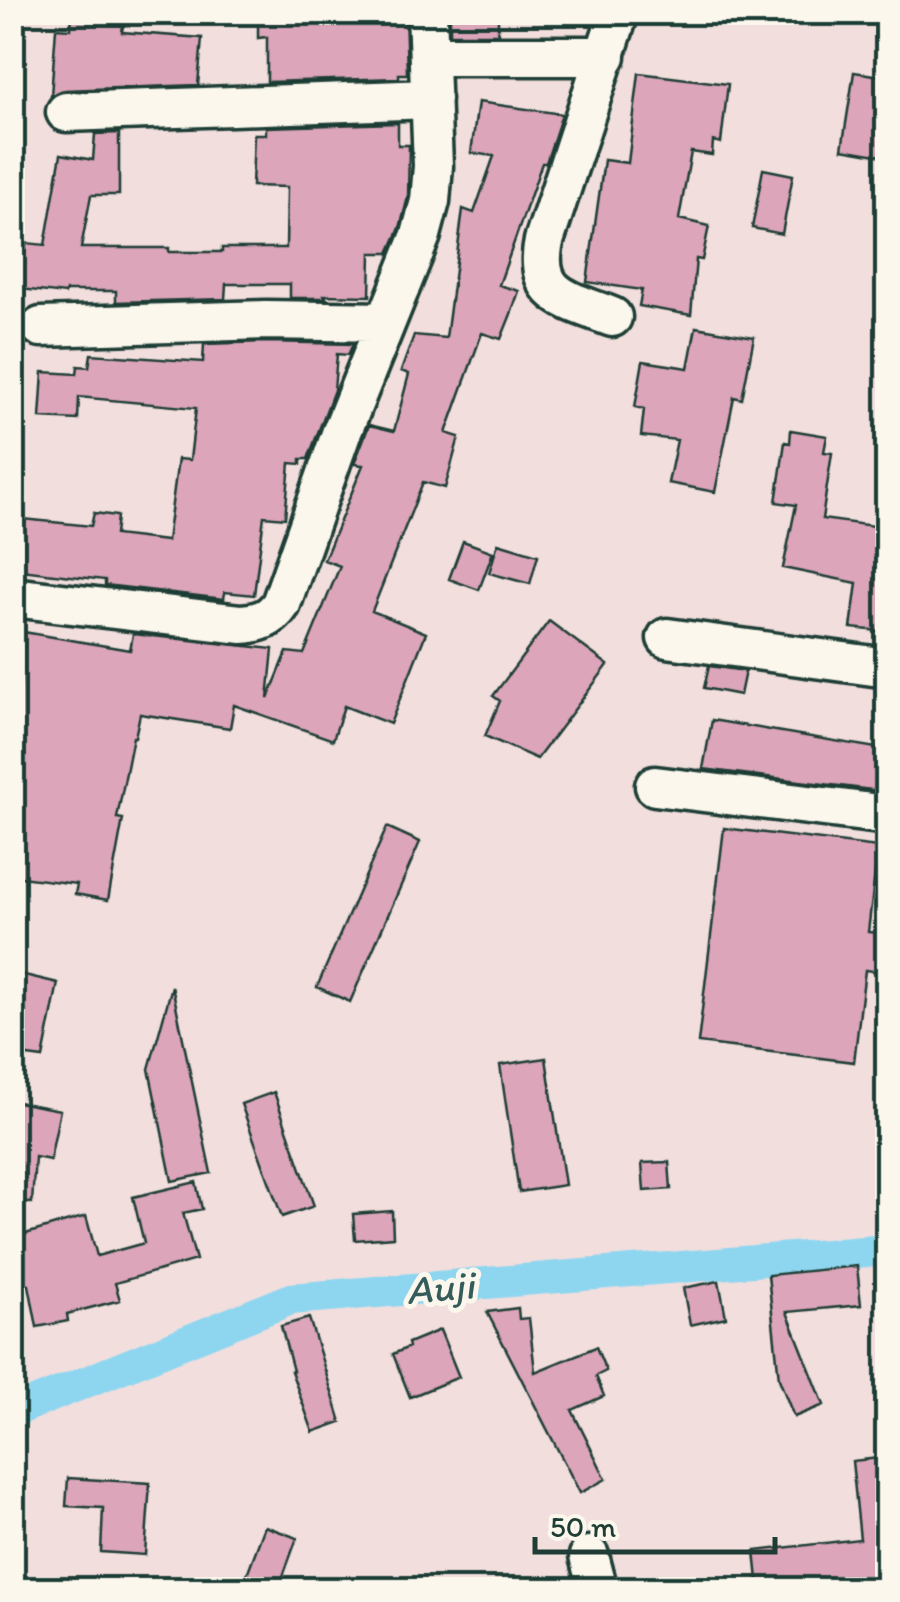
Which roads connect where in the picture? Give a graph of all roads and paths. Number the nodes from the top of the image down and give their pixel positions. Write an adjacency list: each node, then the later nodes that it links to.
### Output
1 (427, 12): 3 (street)
2 (619, 12): 4 (street)
3 (429, 56): 4 (street); 5 (street)
4 (606, 56): 7 (street)
5 (431, 99): 6 (street); 8 (street)
6 (66, 112)
7 (612, 318)
8 (386, 322): 9 (street); 10 (street)
9 (41, 326)
10 (12, 597)
11 (668, 638): 12 (street)
12 (888, 668)
13 (655, 786): 14 (street)
14 (888, 814)

